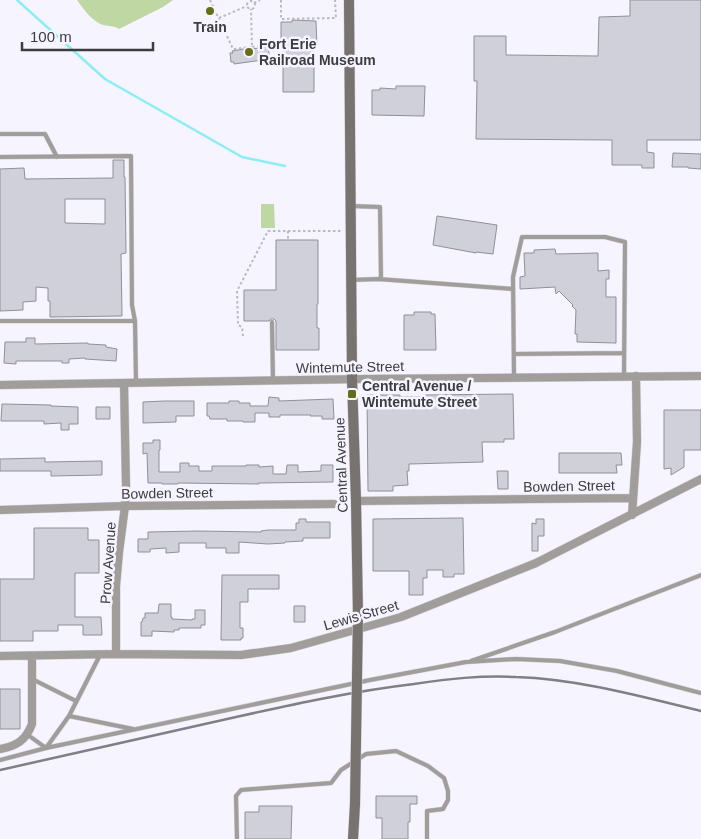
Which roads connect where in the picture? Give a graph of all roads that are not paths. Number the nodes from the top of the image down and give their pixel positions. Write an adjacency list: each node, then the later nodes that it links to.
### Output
1 (349, 0): 5 (main road, Central Avenue)
2 (0, 134): 4 (lane)
3 (0, 157): 4 (lane)
4 (57, 157): 10 (lane)
5 (351, 206): 6 (lane); 7 (main road, Central Avenue)
6 (381, 279): 7 (lane); 8 (lane)
7 (352, 280): 18 (main road, Central Avenue)
8 (513, 289): 12 (lane); 13 (lane)
9 (0, 321): 10 (lane)
10 (135, 321): 21 (lane)
11 (272, 322): 19 (lane)
12 (624, 353): 13 (lane); 16 (lane)
13 (514, 354): 17 (lane)
14 (636, 376): 15 (street, Wintemute Street); 16 (street, Wintemute Street); 24 (street)
15 (701, 376)
16 (624, 377): 17 (street, Wintemute Street)
17 (514, 378): 18 (street, Wintemute Street)
18 (352, 379): 19 (street, Wintemute Street); 25 (main road, Central Avenue)
19 (272, 380): 21 (street, Wintemute Street)
20 (124, 383): 21 (street, Wintemute Street); 22 (street, Wintemute Street); 27 (street, Prow Avenue)
21 (136, 383)
22 (0, 385)
23 (701, 479): 29 (street, Lewis Street)
24 (632, 498): 25 (street, Bowden Street); 29 (street)
25 (356, 501): 46 (main road, Central Avenue, bridge)
26 (334, 504): 27 (street, Bowden Street)
27 (125, 506): 28 (street, Bowden Street); 31 (street, Prow Avenue)
28 (0, 510)
29 (632, 515): 31 (street, Lewis Street)
30 (701, 575): 35 (lane)
31 (116, 654): 32 (street, Lewis Street)
32 (100, 655): 34 (street, Lewis Street); 38 (lane)
33 (0, 656): 34 (street, Lewis Street)
34 (32, 656): 36 (street)
35 (466, 662): 37 (lane); 40 (lane)
36 (32, 679): 38 (lane); 41 (street)
37 (701, 693)
38 (76, 701): 39 (lane)
39 (69, 716): 40 (lane); 42 (lane)
40 (135, 729): 42 (lane)
41 (28, 735): 42 (lane); 43 (street)
42 (46, 748): 44 (lane)
43 (0, 749)
44 (0, 760)
45 (236, 839): 47 (lane)
46 (354, 839)
47 (427, 839)

